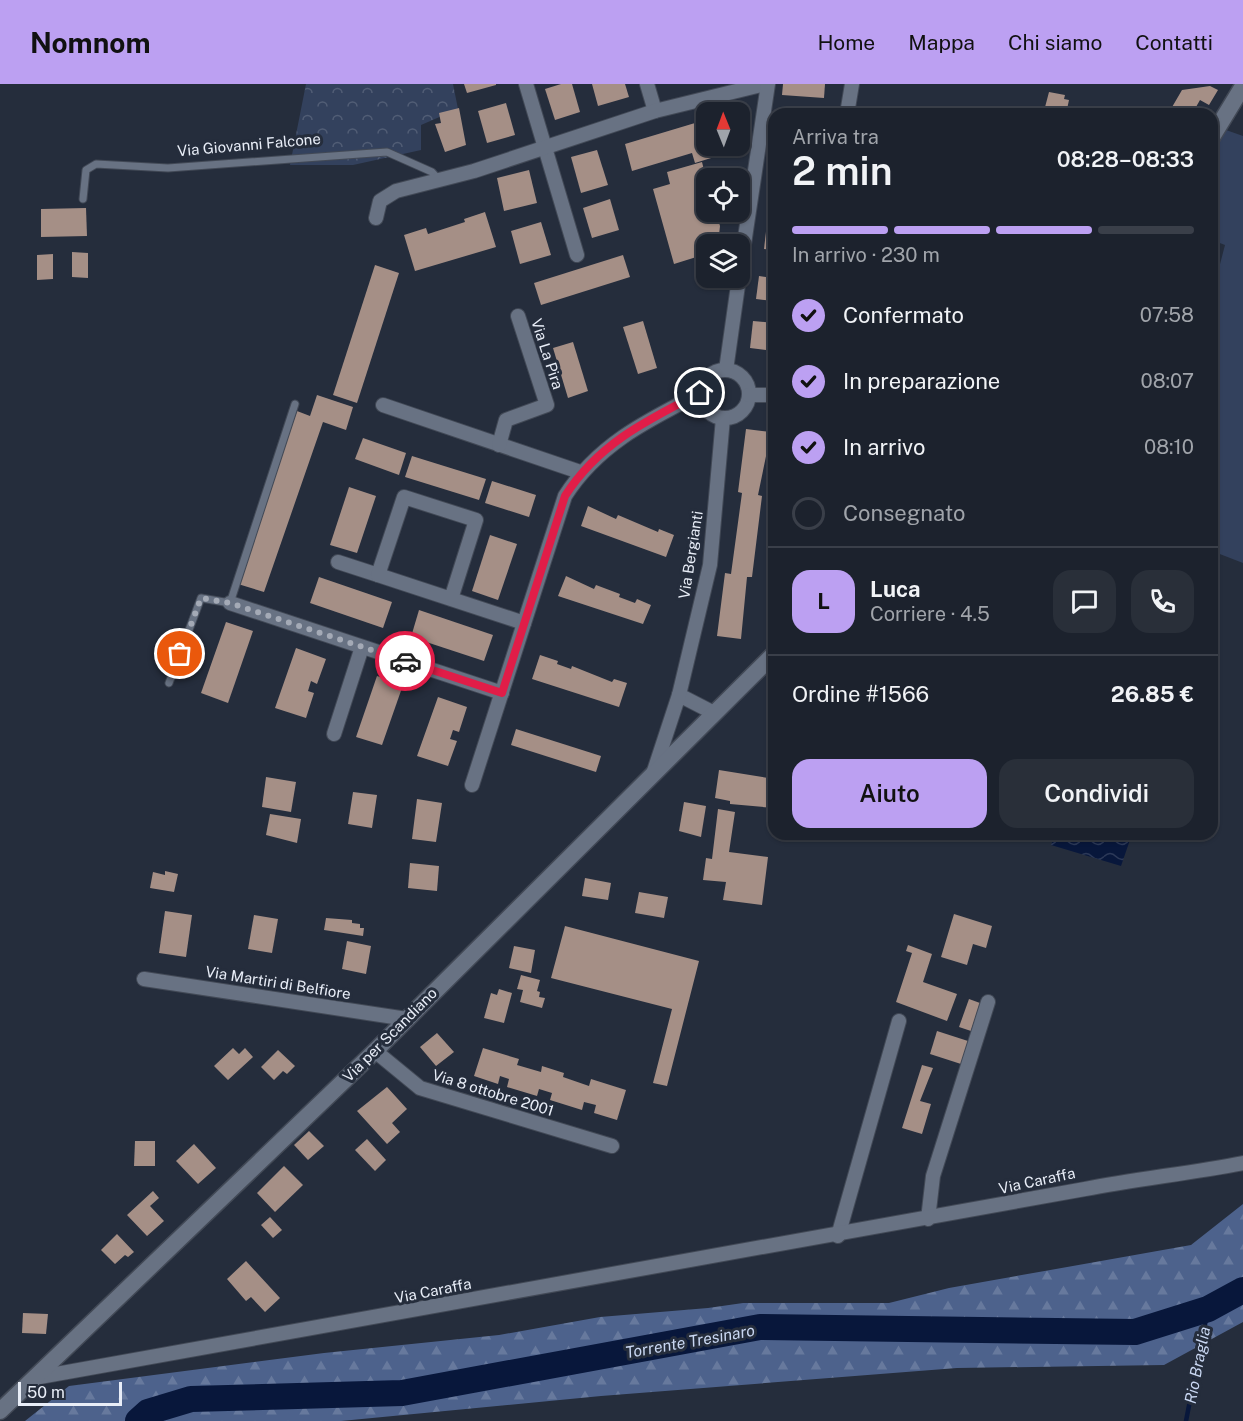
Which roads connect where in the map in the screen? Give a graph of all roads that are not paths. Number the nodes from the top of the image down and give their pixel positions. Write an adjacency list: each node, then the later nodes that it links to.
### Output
1 (526, 84): 9 (street)
2 (647, 84): 7 (street)
3 (766, 84): 7 (street); 13 (street)
4 (852, 84): 6 (street)
5 (1243, 86): 8 (street)
6 (848, 108)
7 (656, 111): 9 (street)
8 (1218, 127)
9 (545, 148): 10 (street); 14 (street)
10 (438, 180): 11 (lane, Via Giovanni Falcone); 12 (street)
11 (83, 199)
12 (376, 218)
13 (745, 234)
14 (577, 255)
15 (738, 288): 17 (street)
16 (518, 316): 24 (street, Via La Pira)
17 (726, 370): 18 (street); 20 (street)
18 (700, 393): 23 (street); 25 (street)
19 (768, 394): 20 (street)
20 (749, 395): 23 (street)
21 (295, 404): 29 (lane)
22 (383, 405): 24 (street)
23 (723, 418): 35 (street, Via Bergianti)
24 (499, 445): 25 (street)
25 (580, 472): 30 (street)
26 (338, 562): 27 (street)
27 (378, 575): 28 (street); 28 (street)
28 (452, 599): 30 (street)
29 (230, 603): 31 (street); 33 (lane)
30 (525, 623): 34 (street)
31 (362, 647): 34 (street); 37 (street)
32 (768, 660): 36 (street, Via per Scandiano)
33 (169, 683)
34 (502, 693): 39 (street)
35 (679, 695): 36 (street); 38 (street, Via Bergianti)
36 (714, 713): 38 (street, Via per Scandiano)
37 (334, 734)
38 (654, 771): 42 (street, Via per Scandiano)
39 (472, 785)
40 (144, 979): 42 (street, Via Martiri di Belfiore)
41 (988, 1002): 47 (street)
42 (407, 1019): 44 (street, Via per Scandiano)
43 (899, 1020): 48 (street)
44 (375, 1051): 45 (street, Via 8 ottobre 2001); 49 (street, Via per Scandiano)
45 (612, 1146)
46 (1243, 1163): 47 (street, Via Caraffa)
47 (928, 1219): 48 (street, Via Caraffa)
48 (838, 1236): 49 (street, Via Caraffa)
49 (33, 1378): 50 (street, Via per Scandiano)
50 (0, 1411)

